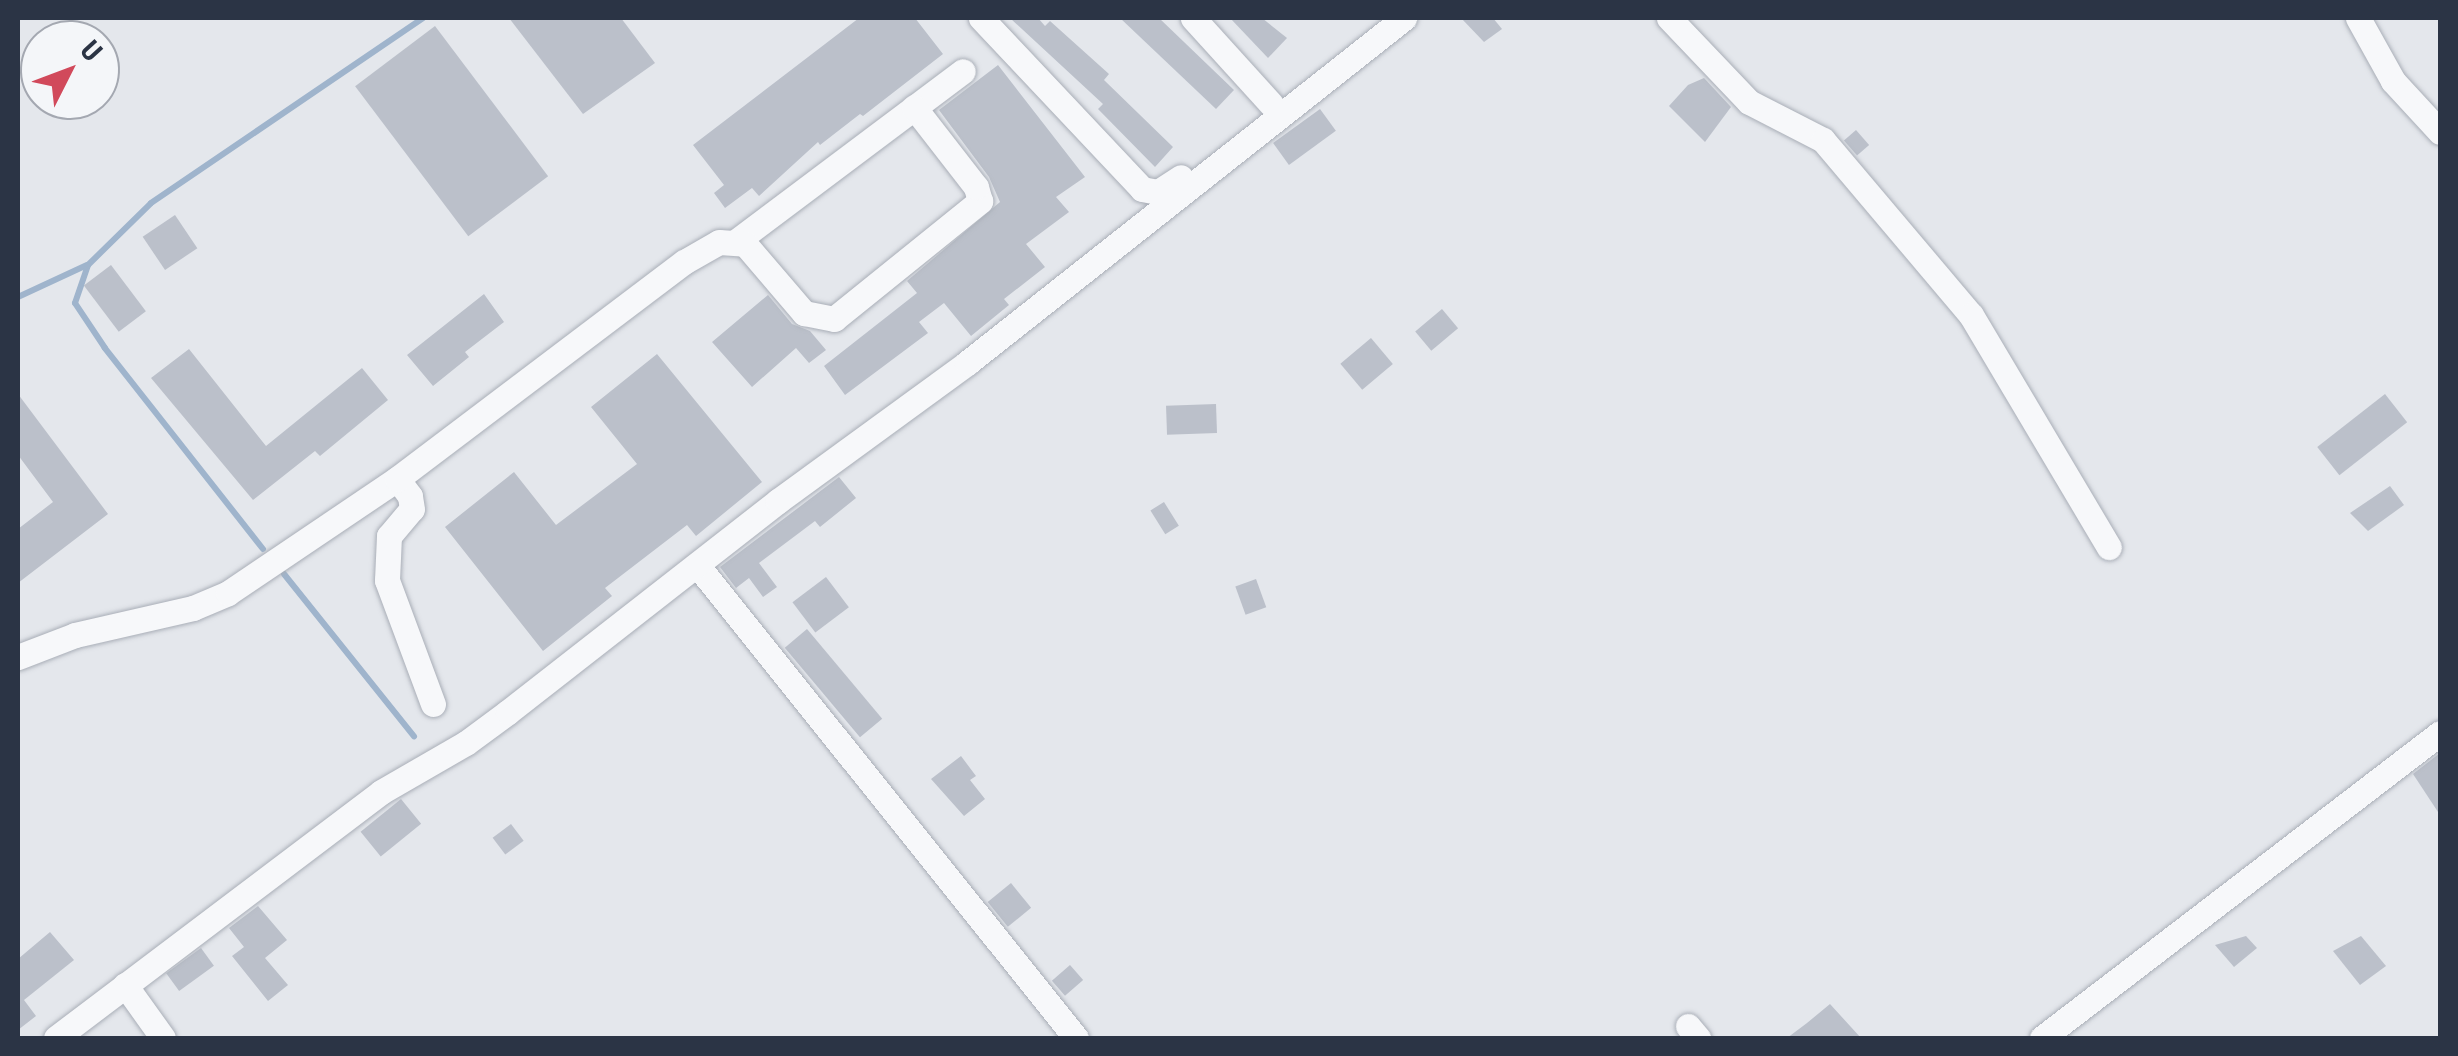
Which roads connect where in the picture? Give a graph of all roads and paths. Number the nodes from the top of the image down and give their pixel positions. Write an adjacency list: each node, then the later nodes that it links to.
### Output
1 (980, 18): 8 (street)
2 (1193, 18): 8 (street)
3 (1386, 18): 8 (street)
4 (1404, 18): 14 (street)
5 (1669, 18): 13 (street)
6 (2358, 18): 10 (street)
7 (964, 71): 9 (street)
8 (1271, 104)
9 (914, 107): 11 (street); 11 (street)
10 (2440, 132)
11 (738, 240): 12 (street)
12 (397, 479): 15 (street); 16 (street)
13 (2108, 547)
14 (697, 565): 18 (street); 21 (street)
15 (18, 656)
16 (433, 704)
17 (2440, 733): 22 (street)
18 (125, 986): 19 (street); 20 (street)
19 (56, 1038)
20 (164, 1038)
21 (1076, 1038)
22 (2042, 1038)

